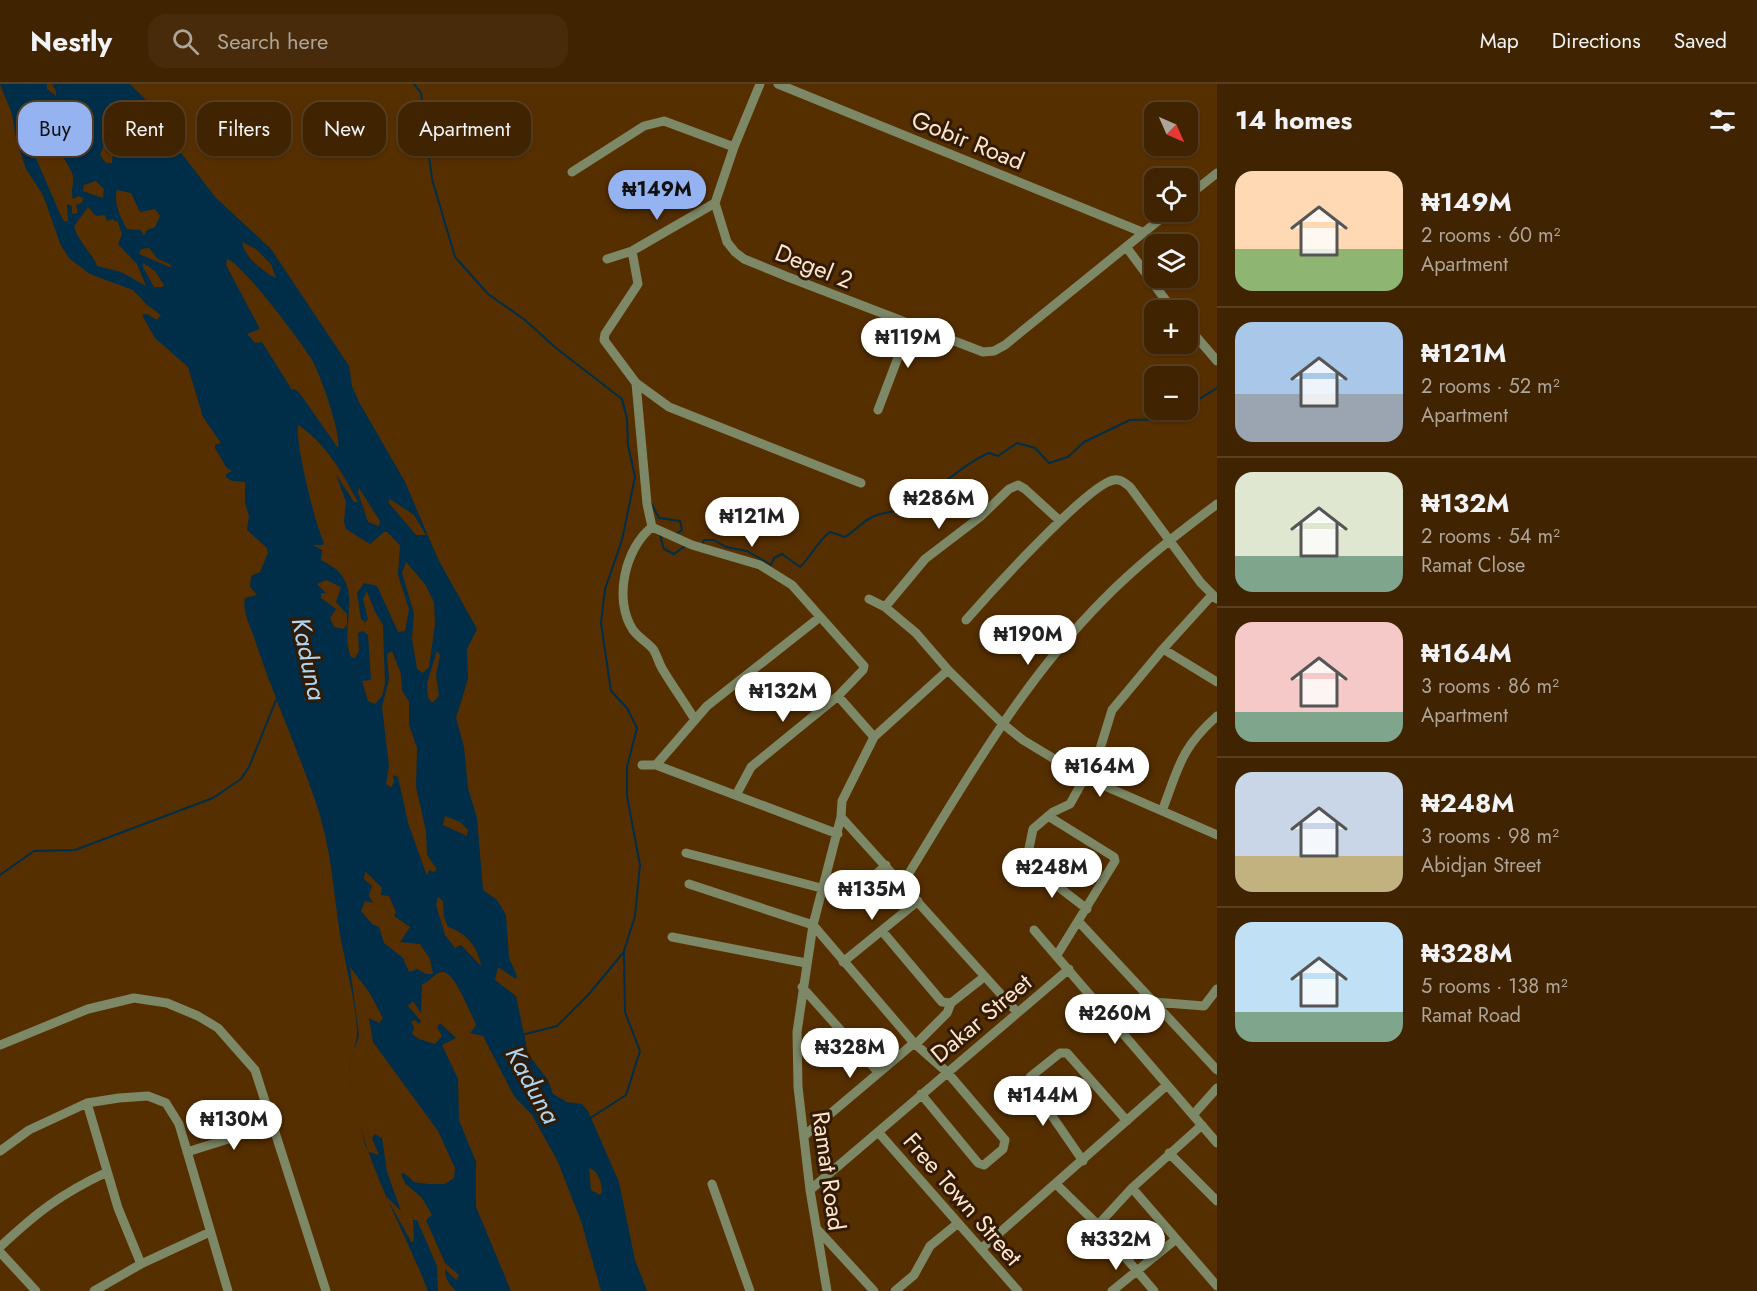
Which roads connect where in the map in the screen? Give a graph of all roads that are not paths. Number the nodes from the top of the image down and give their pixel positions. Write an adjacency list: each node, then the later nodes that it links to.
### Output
1 (760, 84): 3 (street)
2 (778, 84): 9 (street, Gobir Road)
3 (734, 147): 4 (street); 7 (street)
4 (572, 172)
5 (1217, 173): 6 (street)
6 (1198, 188)
7 (716, 203): 11 (street); 14 (street, Degel 2)
8 (1156, 222): 9 (street)
9 (1142, 232): 10 (street)
10 (1126, 248): 13 (street); 14 (street, Degel 2)
11 (632, 251): 12 (street); 17 (street)
12 (607, 259)
13 (1165, 300)
14 (910, 326): 18 (street)
15 (1198, 339): 16 (street)
16 (1217, 361)
17 (636, 383): 19 (street); 22 (street)
18 (878, 410)
19 (861, 483)
20 (1217, 504): 23 (street)
21 (1060, 521): 23 (street); 26 (street); 28 (street)
22 (652, 526): 27 (street); 34 (street)
23 (1170, 540): 24 (street); 35 (street)
24 (1214, 597): 29 (street)
25 (869, 598): 26 (street)
26 (885, 607): 30 (street)
27 (820, 618): 32 (street); 34 (street)
28 (966, 620)
29 (1163, 649): 31 (street); 39 (street)
30 (948, 670): 35 (street); 36 (street, Ramat Road)
31 (1217, 682)
32 (838, 696): 36 (street); 40 (street)
33 (1217, 716): 42 (street)
34 (695, 720): 38 (street)
35 (1003, 724): 39 (street); 50 (street)
36 (874, 737): 44 (street, Ramat Road)
37 (642, 765): 38 (street)
38 (656, 765): 40 (street)
39 (1084, 777): 41 (street); 42 (street)
40 (736, 795): 46 (street)
41 (1070, 804): 43 (street); 45 (street)
42 (1162, 811): 47 (street)
43 (1048, 816): 45 (street); 55 (street)
44 (842, 817): 46 (street, Ramat Road); 49 (street)
45 (1064, 825): 55 (street)
46 (838, 834): 52 (street, Ramat Road)
47 (1217, 835)
48 (686, 853): 52 (street)
49 (886, 865): 50 (street); 54 (street)
50 (903, 883): 53 (street)
51 (689, 884): 57 (street)
52 (821, 888): 57 (street, Ramat Road)
53 (918, 901): 59 (street); 65 (street)
54 (846, 902)
55 (1087, 909): 56 (street)
56 (1079, 922): 61 (street); 68 (street)
57 (813, 926): 62 (street); 63 (street, Ramat Road)
58 (1034, 930): 61 (street)
59 (882, 931): 62 (street); 69 (street)
60 (672, 937): 63 (street)
61 (1057, 955): 64 (street)
62 (843, 962): 71 (street)
63 (806, 963): 66 (street, Ramat Road)
64 (1069, 969): 70 (street, Dakar Street); 76 (street)
65 (984, 977): 69 (street); 70 (street)
66 (802, 987): 74 (street); 85 (street, Ramat Road)
67 (1217, 989): 68 (street)
68 (1154, 1002): 73 (street)
69 (951, 1003): 71 (street)
70 (1017, 1012): 75 (street, Dakar Street)
71 (915, 1043): 74 (street); 75 (street)
72 (0, 1045): 82 (street)
73 (1217, 1070)
74 (878, 1072): 85 (street)
75 (947, 1072): 78 (street, Dakar Street); 78 (street)
76 (1167, 1085): 80 (street); 81 (street)
77 (1217, 1088): 80 (street)
78 (921, 1094): 84 (street, Dakar Street)
79 (87, 1103): 87 (street); 88 (street); 91 (street)
80 (1193, 1115): 83 (street)
81 (1127, 1121): 90 (street); 90 (street)
82 (273, 1125): 88 (street); 111 (street)
83 (1203, 1125): 86 (street); 89 (street)
84 (879, 1133): 95 (street, Dakar Street); 97 (street, Free Town Street)
85 (804, 1136): 95 (street, Ramat Road)
86 (1217, 1143)
87 (0, 1150)
88 (187, 1152): 100 (street)
89 (1169, 1153): 94 (street); 96 (street)
90 (1083, 1161): 93 (street)
91 (107, 1172): 102 (street); 105 (street)
92 (712, 1184): 112 (street)
93 (1056, 1184): 98 (street); 103 (street)
94 (1131, 1188): 98 (street); 101 (street)
95 (810, 1191): 99 (street, Ramat Road)
96 (1217, 1201)
97 (957, 1224): 103 (street, Free Town Street); 115 (street)
98 (1098, 1225): 106 (street)
99 (816, 1228): 113 (street, Ramat Road); 114 (street)
100 (210, 1232): 105 (street); 110 (street)
101 (1175, 1240): 106 (street); 107 (street)
102 (0, 1247)
103 (981, 1249): 116 (street, Free Town Street)
104 (0, 1252): 108 (street)
105 (141, 1264): 109 (street)
106 (1137, 1272): 117 (street); 118 (street)
107 (1217, 1286)
108 (36, 1291)
109 (94, 1291)
110 (228, 1291)
111 (326, 1291)
112 (750, 1291)
113 (827, 1291)
114 (874, 1291)
115 (895, 1291)
116 (1018, 1291)
117 (1112, 1291)
118 (1154, 1291)

